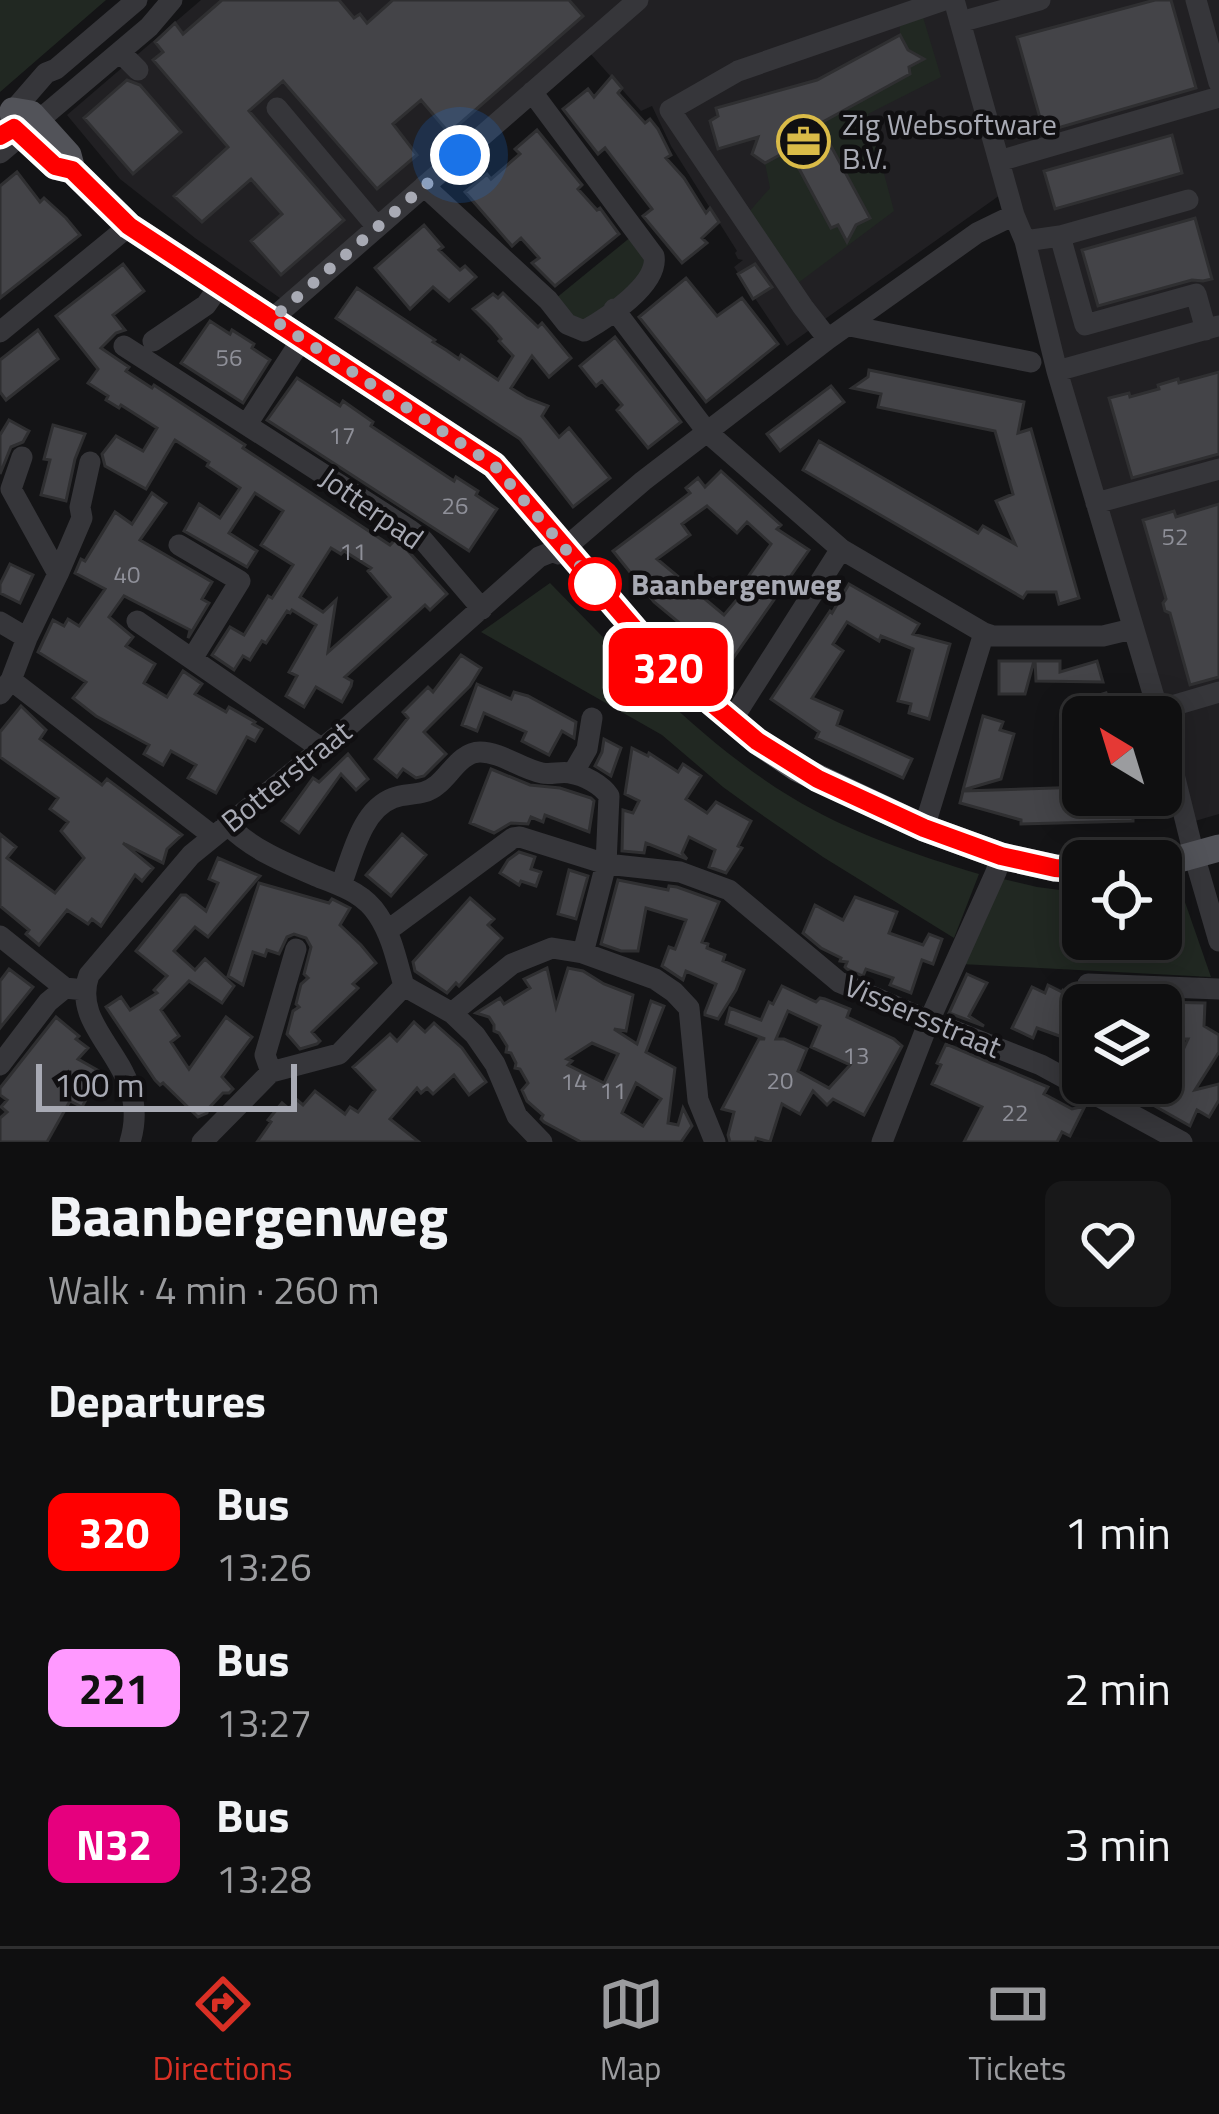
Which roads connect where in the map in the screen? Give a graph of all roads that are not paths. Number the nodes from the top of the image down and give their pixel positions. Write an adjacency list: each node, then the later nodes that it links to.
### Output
1 (137, 0): 15 (street)
2 (172, 0): 9 (street)
3 (638, 0): 7 (street)
4 (944, 0): 32 (street)
5 (1040, 0): 8 (street)
6 (1196, 0): 11 (street)
7 (610, 9): 12 (street)
8 (957, 11): 16 (street)
9 (120, 52): 10 (street); 15 (street)
10 (138, 70)
11 (1219, 83)
12 (532, 92): 17 (street); 26 (street)
13 (1219, 97): 16 (street)
14 (278, 108): 21 (street)
15 (15, 127): 20 (main road)
16 (999, 161): 19 (street)
17 (424, 186): 21 (street); 26 (street)
18 (1188, 200): 22 (street)
19 (1014, 215): 23 (street); 28 (street, Botterstraat)
20 (129, 226): 24 (main road); 30 (street)
21 (377, 227): 27 (street)
22 (1060, 236): 23 (street); 25 (street)
23 (1024, 242): 36 (street)
24 (232, 288): 27 (main road); 33 (street)
25 (1207, 291): 29 (street)
26 (614, 309): 38 (street)
27 (272, 319): 31 (main road)
28 (850, 326): 32 (street, Botterstraat); 35 (street)
29 (1212, 328): 36 (street)
30 (0, 332)
31 (302, 339): 37 (street); 44 (main road)
32 (828, 339): 38 (street, Botterstraat)
33 (153, 340)
34 (124, 346): 37 (street, Jotterpad)
35 (1031, 362)
36 (1057, 371): 42 (street)
37 (247, 424): 47 (street, Jotterpad)
38 (708, 433): 44 (street, Botterstraat); 45 (street)
39 (22, 457): 46 (street)
40 (90, 462): 46 (street)
41 (1219, 470): 42 (street)
42 (1096, 503): 50 (street)
43 (179, 545): 53 (street)
44 (564, 547): 47 (street, Botterstraat); 59 (main road)
45 (841, 549): 51 (street); 59 (street)
46 (58, 574): 52 (street)
47 (482, 609): 60 (street, Botterstraat)
48 (136, 620): 53 (street)
49 (0, 622): 52 (street)
50 (1132, 629): 51 (street); 56 (street)
51 (984, 633): 63 (street)
52 (27, 638): 54 (street)
53 (192, 659): 60 (street)
54 (6, 687): 64 (street)
55 (1219, 692): 57 (street)
56 (1154, 696)
57 (1182, 707)
58 (592, 718): 61 (street)
59 (732, 720): 63 (main road)
60 (322, 749): 64 (street, Botterstraat)
61 (573, 773): 67 (street); 69 (street)
62 (1182, 781): 65 (street)
63 (924, 828): 66 (main road)
64 (220, 830): 69 (street); 77 (street, Botterstraat)
65 (1206, 851): 72 (street)
66 (1001, 856): 68 (main road); 80 (street)
67 (606, 864): 70 (street, Vissersstraat); 74 (street); 80 (street, Vissersstraat)
68 (1062, 868)
69 (341, 885): 70 (street)
70 (387, 932): 75 (street)
71 (0, 936): 77 (street)
72 (1219, 941)
73 (296, 949): 82 (street)
74 (583, 953): 79 (street); 87 (street)
75 (404, 986): 79 (street); 82 (street)
76 (1182, 988): 78 (street)
77 (75, 989): 81 (street, Botterstraat); 83 (street)
78 (1219, 989)
79 (452, 1013): 86 (street)
80 (929, 1021): 88 (street); 89 (street, Vissersstraat)
81 (0, 1065)
82 (271, 1072): 85 (street)
83 (132, 1137): 84 (street)
84 (155, 1142)
85 (202, 1142)
86 (542, 1142)
87 (715, 1142)
88 (882, 1142)
89 (1182, 1142)

